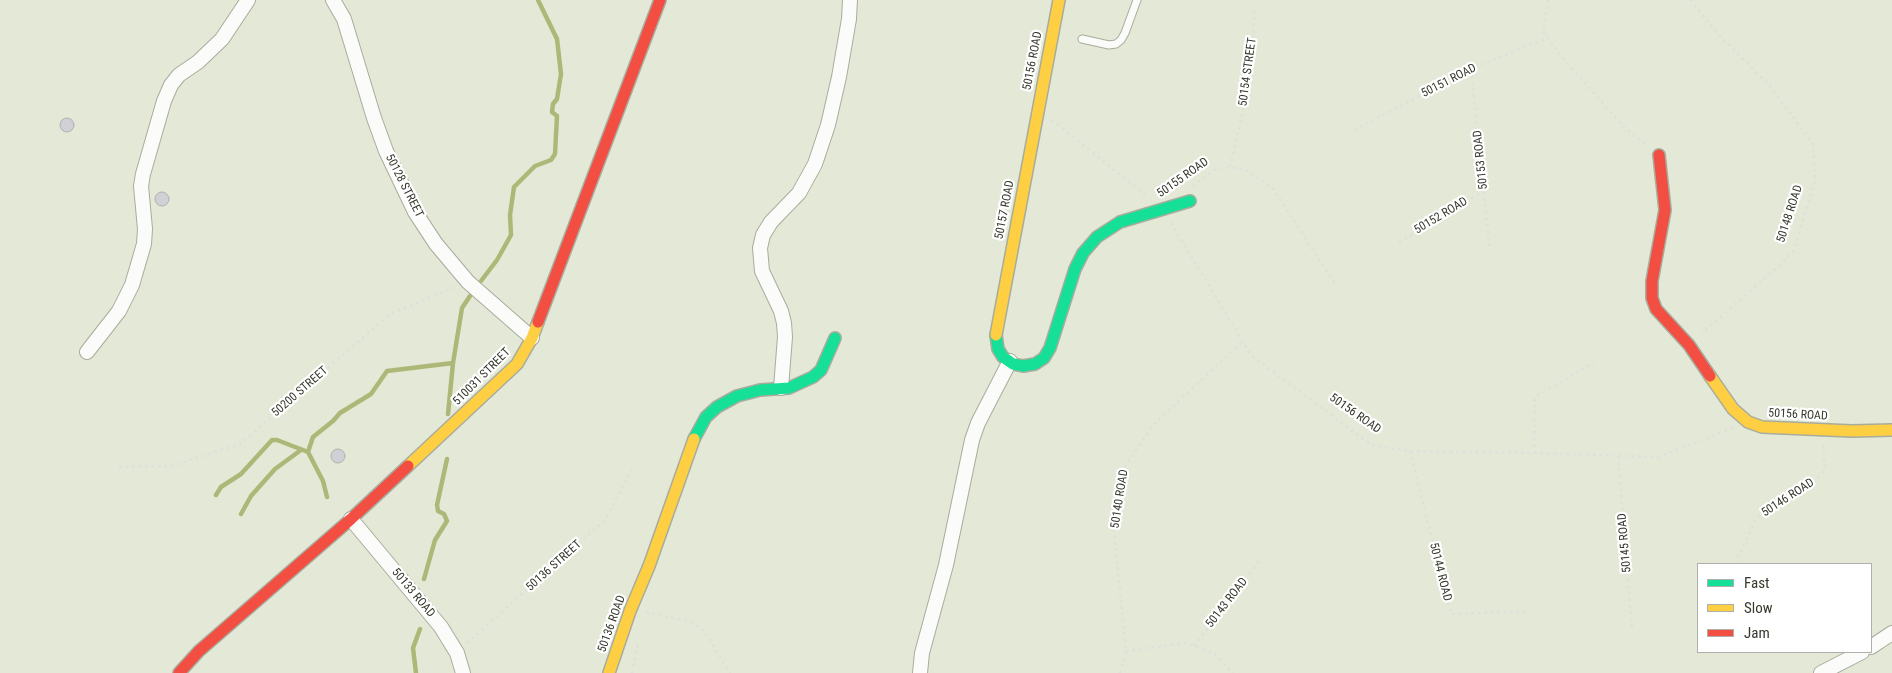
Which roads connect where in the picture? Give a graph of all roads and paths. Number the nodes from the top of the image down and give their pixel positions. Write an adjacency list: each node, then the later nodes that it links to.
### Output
1 (248, 0): 29 (street)
2 (333, 0): 23 (street, 50128 STREET)
3 (660, 0): 25 (street, 510031 STREET)
4 (850, 0): 32 (street)
5 (1059, 0): 13 (street, 50156 ROAD)
6 (1137, 0): 11 (lane)
7 (1548, 0): 10 (path)
8 (1690, 0): 28 (path, 50148 ROAD)
9 (1255, 7): 16 (path, 50154 STREET)
10 (1547, 38): 12 (path, 50151 ROAD); 15 (path)
11 (1082, 39)
12 (1471, 69): 14 (path, 50151 ROAD); 18 (path, 50153 ROAD)
13 (1038, 109): 20 (path, 50156 ROAD); 30 (street, 50157 ROAD)
14 (1354, 130)
15 (1659, 155): 28 (street)
16 (1230, 167): 17 (path, 50155 ROAD); 24 (path, 50155 ROAD)
17 (1192, 187)
18 (1484, 191): 21 (path, 50152 ROAD); 22 (path, 50153 ROAD)
19 (1190, 202): 20 (street, 50155 ROAD)
20 (1163, 209): 27 (path, 50156 ROAD); 30 (street, 50155 ROAD)
21 (1399, 242)
22 (1490, 251)
23 (468, 282): 25 (street, 50128 STREET); 40 (path, 50200 STREET)
24 (1335, 284)
25 (532, 338): 41 (street, 510031 STREET)
26 (835, 338): 32 (street, 50136 ROAD)
27 (1243, 341): 36 (path, 50156 ROAD); 50 (path, 50140 ROAD)
28 (1688, 345): 33 (street)
29 (87, 352)
30 (1010, 361): 57 (street)
31 (1595, 362): 37 (path)
32 (781, 388): 55 (street, 50136 ROAD)
33 (1748, 422): 34 (street, 50156 ROAD); 38 (path, 50156 ROAD)
34 (1822, 430): 35 (street, 50156 ROAD); 43 (path, 50146 ROAD)
35 (1892, 430)
36 (1410, 451): 37 (path, 50156 ROAD); 44 (path, 50144 ROAD)
37 (1534, 453): 38 (path, 50156 ROAD)
38 (1618, 456): 46 (path, 50145 ROAD)
39 (634, 465): 51 (path, 50136 STREET)
40 (119, 468)
41 (352, 518): 51 (street, 50133 ROAD); 53 (street, 510031 STREET)
42 (1260, 560): 48 (path, 50143 ROAD)
43 (1739, 563)
44 (1531, 611)
45 (644, 612): 56 (path)
46 (1632, 629)
47 (1892, 633): 49 (street)
48 (1194, 646): 50 (path); 59 (path)
49 (1872, 646)
50 (1126, 651): 58 (path, 50140 ROAD)
51 (457, 653): 54 (street, 50133 ROAD)
52 (1860, 653): 60 (street)
53 (179, 673)
54 (463, 673)
55 (608, 673)
56 (730, 673)
57 (920, 673)
58 (1120, 673)
59 (1233, 673)
60 (1821, 673)

